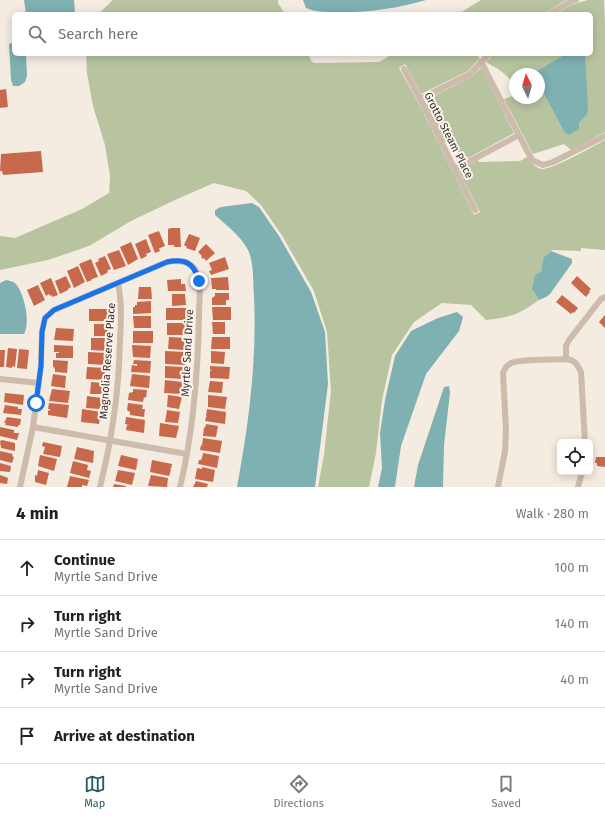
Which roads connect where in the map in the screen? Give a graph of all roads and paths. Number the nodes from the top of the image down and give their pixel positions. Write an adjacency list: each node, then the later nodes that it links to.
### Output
1 (576, 0): 2 (street)
2 (553, 12)
3 (487, 56): 4 (street)
4 (481, 62): 6 (street); 7 (street)
5 (404, 69): 6 (street, Grotto Steam Place)
6 (420, 99): 9 (street, Grotto Steam Place)
7 (519, 135): 8 (street); 9 (street)
8 (602, 137)
9 (455, 169): 10 (street, Grotto Steam Place)
10 (475, 210)
11 (118, 283): 15 (street, Myrtle Sand Drive); 18 (street, Magnolia Reserve Place); 19 (street, Myrtle Sand Drive)
12 (605, 297): 13 (street)
13 (566, 359): 17 (street); 24 (street)
14 (0, 379): 15 (street)
15 (39, 383): 16 (street, Myrtle Sand Drive)
16 (33, 427): 18 (street); 21 (street, Myrtle Sand Drive)
17 (585, 439)
18 (110, 440): 19 (street); 22 (street, Magnolia Reserve Place)
19 (187, 454): 23 (street, Myrtle Sand Drive)
20 (581, 475): 25 (street)
21 (20, 487)
22 (100, 487)
23 (180, 487)
24 (498, 487)
25 (578, 487)

